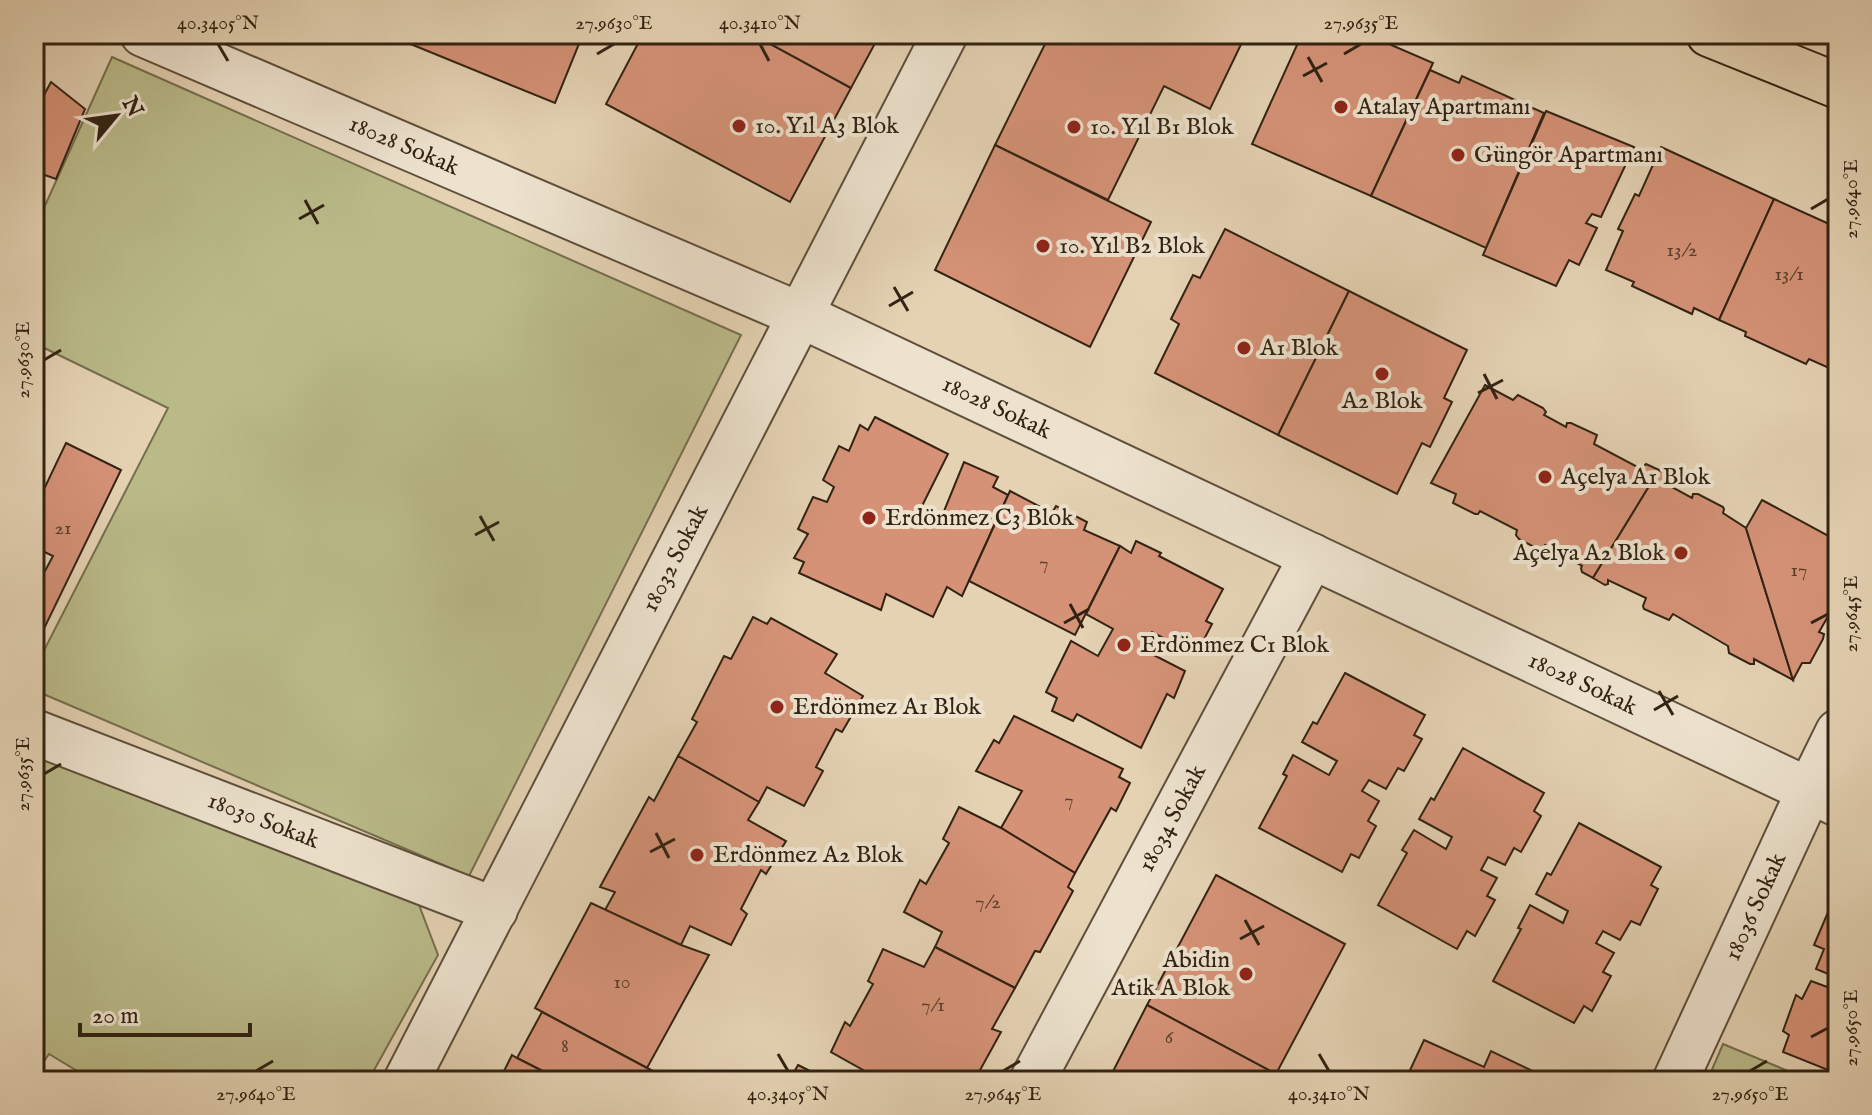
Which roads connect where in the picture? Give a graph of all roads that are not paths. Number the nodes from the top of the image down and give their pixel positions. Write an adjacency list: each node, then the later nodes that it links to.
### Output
1 (143, 34): 5 (street, 18028 Sokak)
2 (945, 34): 5 (street, 18032 Sokak)
3 (1709, 34): 4 (main road)
4 (1838, 86)
5 (800, 315): 6 (street, 18028 Sokak); 10 (street, 18032 Sokak)
6 (1312, 556): 9 (street, 18028 Sokak); 12 (street, 18034 Sokak)
7 (34, 732): 10 (street, 18030 Sokak)
8 (1838, 732): 9 (street, 18036 Sokak)
9 (1823, 797): 13 (street, 18036 Sokak)
10 (495, 910): 11 (street, 18032 Sokak)
11 (406, 1081)
12 (1032, 1081)
13 (1675, 1081)

